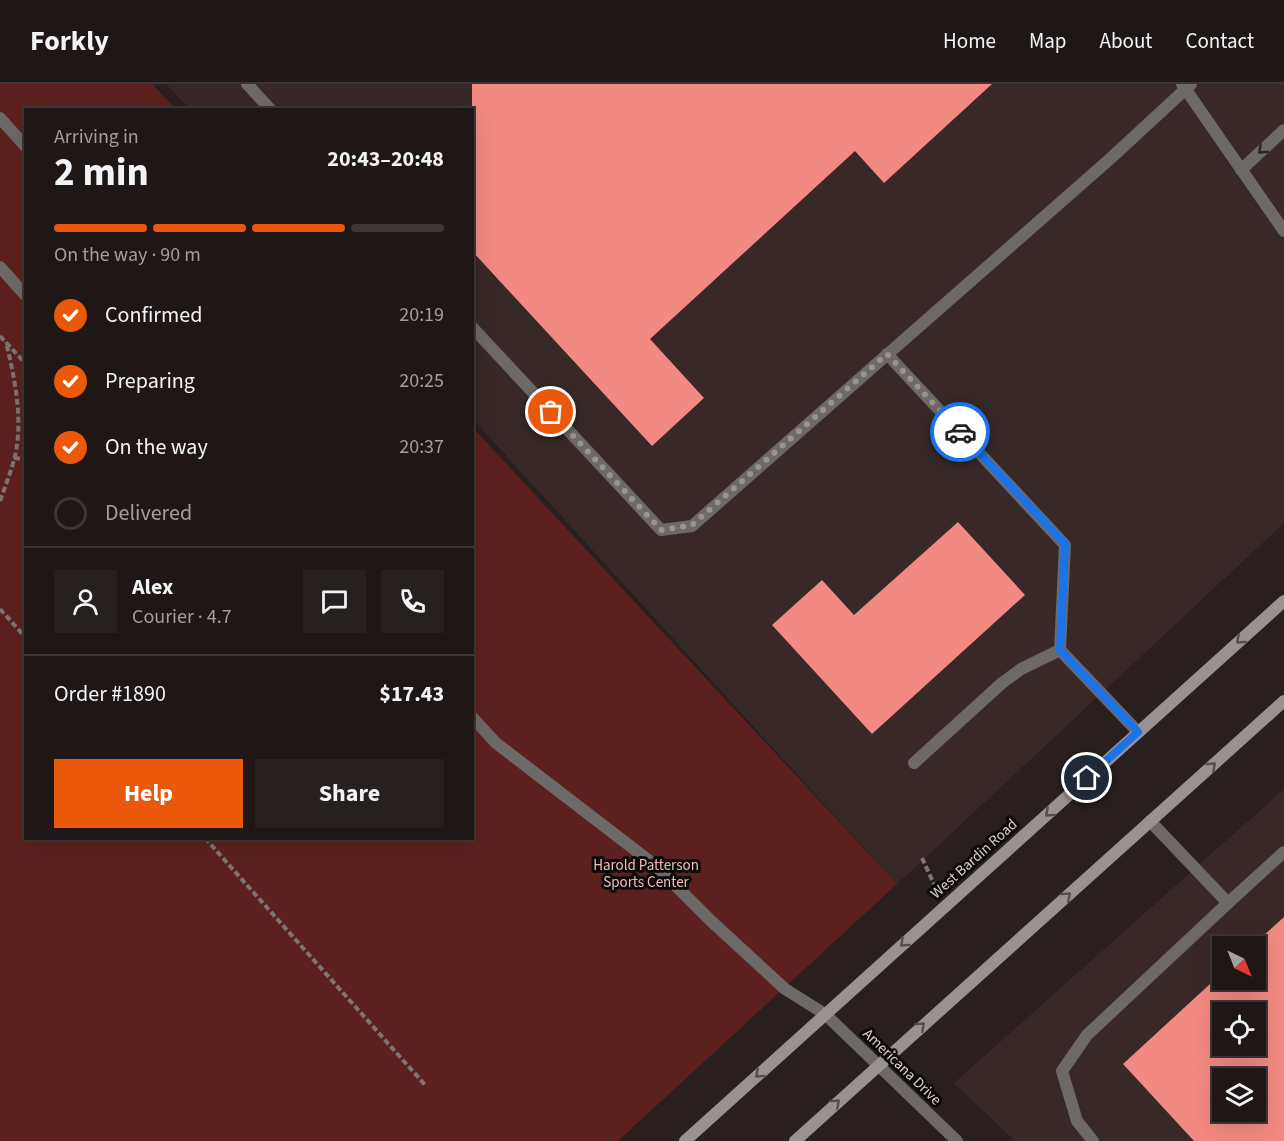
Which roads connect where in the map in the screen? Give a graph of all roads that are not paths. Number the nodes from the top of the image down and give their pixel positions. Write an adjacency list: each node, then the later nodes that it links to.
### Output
1 (247, 84): 3 (street)
2 (1186, 86): 7 (street); 12 (street)
3 (269, 108)
4 (0, 118): 6 (street)
5 (1284, 130): 7 (street, one-way to 7)
6 (24, 145)
7 (1241, 170): 8 (street)
8 (1284, 231)
9 (0, 267): 10 (street)
10 (24, 294)
11 (474, 329): 12 (street)
12 (887, 354): 14 (street)
13 (1284, 601): 17 (main road, West Bardin Road, one-way to 17)
14 (1060, 650): 17 (street); 18 (street)
15 (1284, 700): 19 (main road, one-way to 15)
16 (474, 719): 22 (street, Americana Drive)
17 (1138, 732): 22 (main road, West Bardin Road, one-way to 22)
18 (914, 763)
19 (1150, 821): 21 (street); 23 (main road, one-way to 19)
20 (1284, 852): 21 (street)
21 (1228, 903): 27 (street)
22 (825, 1014): 23 (street, Americana Drive); 24 (main road, West Bardin Road, one-way to 24)
23 (878, 1065): 25 (main road, one-way to 23); 26 (street, Americana Drive)
24 (685, 1141)
25 (795, 1141)
26 (957, 1141)
27 (1093, 1141)

